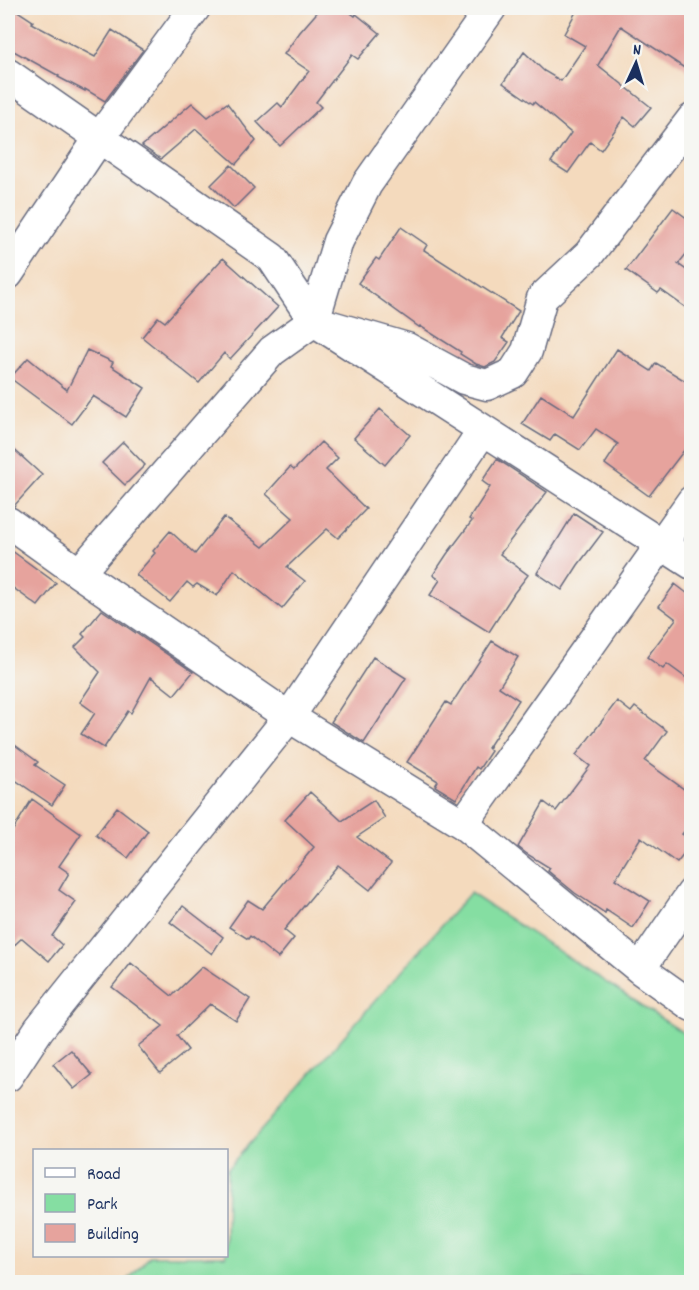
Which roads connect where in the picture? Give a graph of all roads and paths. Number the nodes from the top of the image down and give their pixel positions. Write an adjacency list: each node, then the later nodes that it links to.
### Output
1 (195, 8): 5 (street)
2 (491, 8): 7 (street)
3 (8, 74): 5 (street)
4 (692, 119): 7 (street)
5 (100, 137): 6 (street); 7 (street)
6 (8, 274)
7 (314, 321): 8 (street); 13 (street)
8 (483, 430): 11 (street); 14 (street)
9 (692, 501): 11 (street)
10 (8, 522): 13 (street)
11 (660, 544): 12 (street); 15 (street)
12 (692, 564)
13 (79, 573): 14 (street)
14 (289, 717): 15 (street); 19 (street)
15 (463, 824): 17 (street)
16 (692, 893): 17 (street)
17 (640, 969): 18 (street)
18 (692, 1006)
19 (8, 1076)

